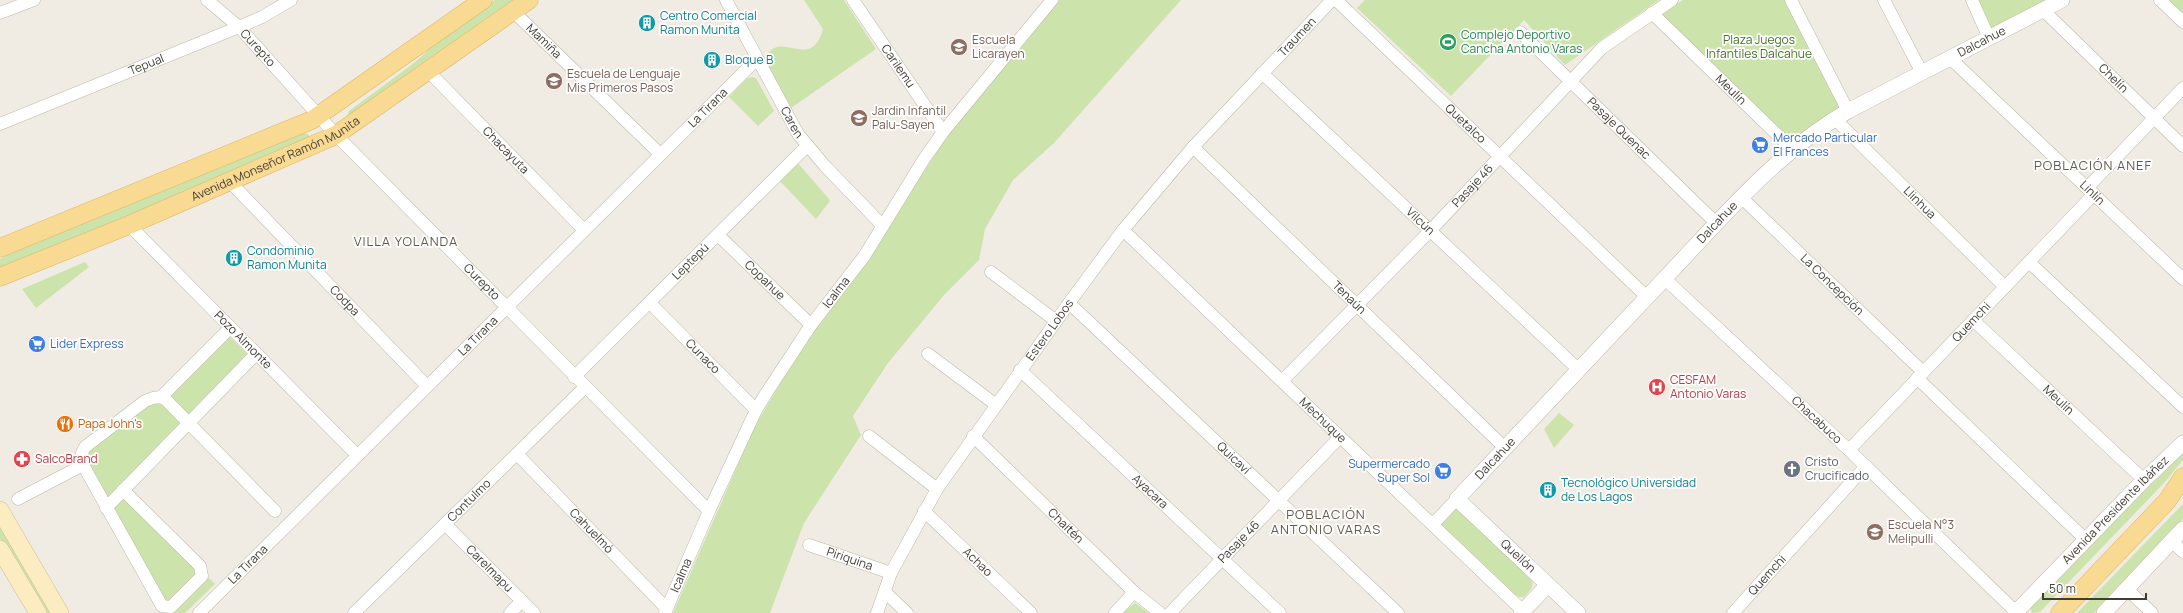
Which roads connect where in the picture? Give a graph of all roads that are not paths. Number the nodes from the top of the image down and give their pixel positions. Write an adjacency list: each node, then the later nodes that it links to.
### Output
1 (34, 0): 19 (street)
2 (207, 0): 22 (street, Curepto)
3 (291, 0): 22 (street, Tepual)
4 (483, 0): 33 (main road, Avenida Monseñor Ramón Munita)
5 (529, 0): 18 (main road, Avenida Monseñor Ramón Munita)
6 (726, 0): 26 (street, Caren)
7 (853, 0): 37 (street, Carilemu)
8 (1052, 0): 37 (street, Icalma)
9 (1332, 0): 28 (street, Traumen)
10 (1336, 0): 44 (street, Quetalco)
11 (1672, 0): 20 (street, Pasaje 46)
12 (1791, 0): 32 (street)
13 (1884, 0): 29 (street)
14 (1972, 0): 24 (street)
15 (2062, 0): 17 (street, Dalcahue)
16 (2160, 0): 21 (street)
17 (2043, 10): 24 (street, Dalcahue); 34 (street, Chelín)
18 (513, 11): 27 (main road, Avenida Monseñor Ramón Munita); 43 (street, Mamiña)
19 (0, 13)
20 (1652, 13): 30 (street, Pasaje 46); 42 (street, Meulín)
21 (2183, 22)
22 (240, 27): 33 (street, Curepto); 36 (street, Tepual)
23 (1520, 32): 30 (street, Pasaje Quenac)
24 (1989, 38): 25 (street, Dalcahue)
25 (1950, 58): 29 (street, Dalcahue); 46 (street, Linlín)
26 (757, 59): 39 (street, Caren); 43 (street, La Tirana)
27 (428, 71): 38 (main road, Avenida Monseñor Ramón Munita); 51 (street, Chacayuta)
28 (1262, 73): 41 (street, Estero Lobos); 53 (street, Vilcún)
29 (1922, 73): 32 (street, Dalcahue)
30 (1570, 80): 44 (street, Pasaje 46); 48 (street, Pasaje Quenac)
31 (2183, 88): 34 (street, Quemchi)
32 (1848, 111): 35 (street, Dalcahue)
33 (318, 116): 38 (street, Curepto); 55 (main road, Avenida Monseñor Ramón Munita)
34 (2154, 118): 40 (street, Chelín); 46 (street, Quemchi)
35 (1835, 119): 42 (street, Dalcahue); 61 (street, Llinhua)
36 (0, 124)
37 (943, 132): 50 (street, Icalma)
38 (336, 136): 45 (main road, Avenida Monseñor Ramón Munita); 66 (street, Curepto)
39 (807, 146): 50 (street, Caren); 54 (street, Leptepú)
40 (2183, 146)
41 (1192, 147): 52 (street, Estero Lobos); 65 (street, Tenaún)
42 (1793, 150): 47 (street, Dalcahue)
43 (660, 154): 51 (street, La Tirana)
44 (1500, 156): 53 (street, Pasaje 46); 62 (street, Quetalco)
45 (230, 182): 49 (main road, Avenida Monseñor Ramón Munita); 78 (street, Codpa)
46 (2090, 191): 56 (street, Quemchi); 60 (street, Linlín)
47 (1742, 198): 48 (street, Dalcahue); 75 (street, La Concepción)
48 (1717, 224): 59 (street, Dalcahue)
49 (129, 225): 58 (main road, Avenida Monseñor Ramón Munita); 70 (street, Pozo Almonte)
50 (883, 226): 69 (street, Icalma)
51 (584, 230): 66 (street, La Tirana)
52 (1123, 230): 64 (street, Estero Lobos); 77 (street, Mechuque)
53 (1430, 231): 65 (street, Pasaje 46); 74 (street, Vilcún)
54 (718, 235): 63 (street, Leptepú); 69 (street, Copahue)
55 (0, 248)
56 (2029, 262): 61 (street, Quemchi); 82 (street)
57 (991, 272): 68 (street)
58 (0, 277)
59 (1665, 279): 62 (street, Dalcahue); 90 (street, Chacabuco)
60 (2183, 279)
61 (2005, 287): 67 (street, Quemchi)
62 (1647, 298): 74 (street, Dalcahue)
63 (650, 303): 76 (street, Leptepú); 83 (street, Cunaco)
64 (1068, 303): 68 (street, Estero Lobos); 102 (street, Quicaví)
65 (1357, 305): 77 (street, Pasaje 46); 89 (street, Tenaún)
66 (505, 308): 76 (street, Curepto); 78 (street, La Tirana)
67 (1973, 320): 75 (street, Quemchi); 96 (street, Meulín)
68 (1056, 321): 73 (street, Estero Lobos)
69 (811, 325): 83 (street, Icalma)
70 (230, 328): 71 (street, Pozo Almonte); 80 (street)
71 (256, 354): 84 (street); 92 (street, Pozo Almonte)
72 (928, 354): 81 (street)
73 (1020, 370): 81 (street, Estero Lobos); 117 (street, Ayacara)
74 (1578, 370): 89 (street, Dalcahue)
75 (1920, 375): 90 (street, Quemchi); 112 (street, La Concepción)
76 (574, 377): 79 (street, Curepto)
77 (1282, 381): 87 (street, Mechuque)
78 (427, 386): 92 (street, La Tirana)
79 (585, 388): 91 (street, Contulmo); 107 (street, Curepto)
80 (161, 397): 84 (street); 93 (street)
81 (995, 404): 86 (street, Estero Lobos)
82 (2183, 407)
83 (756, 410): 107 (street, Icalma)
84 (188, 424): 98 (street); 106 (street)
85 (869, 436): 97 (street)
86 (973, 436): 97 (street, Estero Lobos); 122 (street, Chaitén)
87 (1340, 437): 102 (street, Pasaje 46); 110 (street, Mechuque)
88 (2183, 443): 96 (street, Avenida Presidente Ibáñez)
89 (1505, 448): 101 (street, Dalcahue)
90 (1849, 450): 94 (street, Chacabuco)
91 (517, 454): 109 (street, Contulmo); 124 (street, Cahuelmó)
92 (358, 455): 128 (street, La Tirana)
93 (84, 465): 100 (street); 104 (street)
94 (1866, 466): 141 (street, Quemchi); 142 (street, Chacabuco)
95 (2183, 477): 103 (main road)
96 (2144, 480): 112 (street, Avenida Presidente Ibáñez)
97 (937, 489): 108 (street, Estero Lobos)
98 (123, 490): 104 (street); 104 (street)
99 (2183, 491): 103 (main road)
100 (18, 499)
101 (1457, 499): 110 (street, Dalcahue); 119 (street, Quellón)
102 (1280, 500): 117 (street, Pasaje 46); 139 (street, Quicaví)
103 (2167, 500): 143 (main road)
104 (106, 508)
105 (0, 510): 127 (main road)
106 (275, 511)
107 (708, 511): 124 (street, Icalma)
108 (924, 511): 118 (street, Estero Lobos); 134 (street, Achao)
109 (445, 524): 123 (street, Carelmapu); 129 (street, Contulmo)
110 (1433, 524): 125 (street, Mechuque)
111 (2183, 529): 113 (street)
112 (2086, 540): 142 (street, Avenida Presidente Ibáñez)
113 (2172, 542): 116 (street); 120 (street)
114 (809, 544): 118 (street, Piriquina)
115 (0, 550): 126 (main road)
116 (2183, 552)
117 (1223, 559): 137 (street, Pasaje 46); 138 (street, Ayacara)
118 (891, 573): 121 (street, Estero Lobos)
119 (1548, 584): 125 (street); 140 (street, Quellón)
120 (2127, 589): 144 (street); 145 (street)
121 (885, 592): 132 (street, Estero Lobos); 133 (street)
122 (1134, 592): 135 (street); 136 (street, Chaitén)
123 (522, 601): 130 (street); 131 (street, Carelmapu)
124 (666, 611)
125 (1522, 612)
126 (38, 613)
127 (60, 613)
128 (199, 613)
129 (354, 613)
130 (510, 613)
131 (534, 613)
132 (877, 613)
133 (907, 613)
134 (1030, 613)
135 (1115, 613)
136 (1160, 613)
137 (1170, 613)
138 (1280, 613)
139 (1398, 613)
140 (1578, 613)
141 (1733, 613)
142 (2016, 613)
143 (2060, 613)
144 (2104, 613)
145 (2152, 613)

